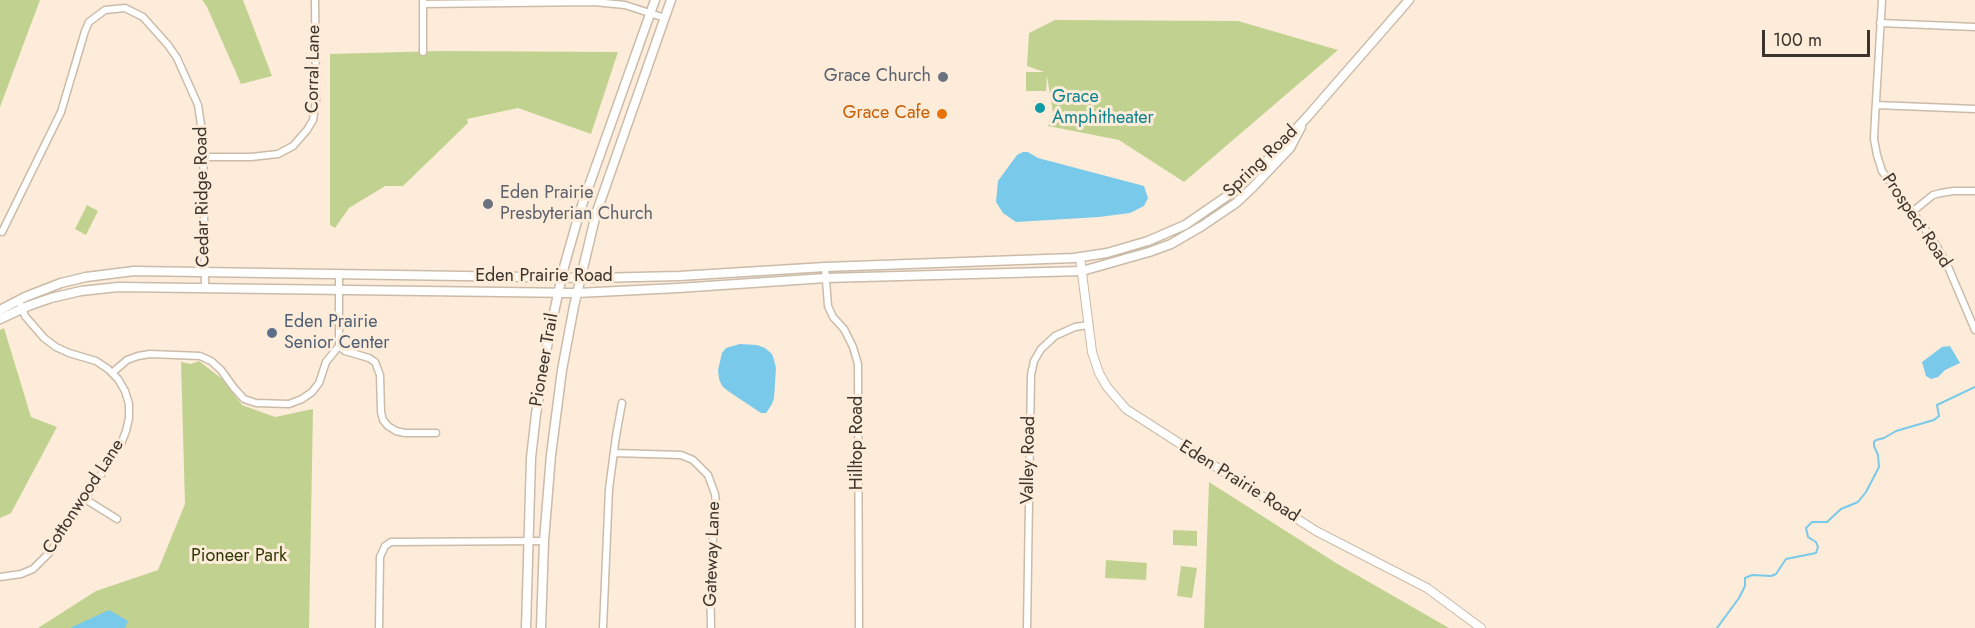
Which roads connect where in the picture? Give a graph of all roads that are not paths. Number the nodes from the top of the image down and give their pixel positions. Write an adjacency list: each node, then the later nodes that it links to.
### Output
1 (315, 0): 15 (street, Corral Lane)
2 (655, 0): 7 (main road, Pioneer Trail)
3 (671, 0): 8 (main road, Pioneer Trail)
4 (1409, 0): 14 (main road, Spring Road)
5 (1882, 0): 9 (street, Prospect Road)
6 (423, 2): 7 (street); 11 (street)
7 (650, 13): 8 (street); 24 (main road, Pioneer Trail)
8 (665, 18): 25 (main road, Pioneer Trail)
9 (1880, 23): 10 (street); 12 (street, Prospect Road)
10 (1975, 27)
11 (423, 52)
12 (1876, 105): 13 (street); 17 (street, Prospect Road)
13 (1975, 109)
14 (1308, 116): 19 (main road, Spring Road); 21 (main road, Spring Road)
15 (203, 157): 18 (street, Cedar Ridge Road); 22 (street, Cedar Ridge Road)
16 (1975, 191): 17 (street)
17 (1911, 212): 35 (street, Prospect Road)
18 (2, 232)
19 (1080, 257): 20 (main road, Eden Prairie Road); 21 (street, Eden Prairie Road)
20 (825, 267): 25 (main road, Eden Prairie Road); 26 (street, Hilltop Road)
21 (1082, 270): 26 (main road, Eden Prairie Road); 34 (street, Eden Prairie Road)
22 (205, 272): 23 (main road, Eden Prairie Road); 27 (street, Cedar Ridge Road); 31 (main road, Eden Prairie Road)
23 (339, 275): 24 (main road, Eden Prairie Road); 28 (street)
24 (561, 278): 25 (main road, Eden Prairie Road); 29 (main road, Pioneer Trail)
25 (580, 278): 30 (main road, Pioneer Trail)
26 (826, 278): 30 (main road, Eden Prairie Road); 53 (street, Hilltop Road)
27 (205, 287): 28 (main road, Eden Prairie Road); 31 (main road, Eden Prairie Road)
28 (339, 290): 29 (main road, Eden Prairie Road); 36 (street)
29 (558, 292): 30 (main road, Eden Prairie Road); 44 (main road, Pioneer Trail)
30 (577, 293): 45 (main road, Pioneer Trail)
31 (20, 304): 32 (main road, Eden Prairie Road); 33 (main road, Eden Prairie Road); 37 (street, Cottonwood Lane)
32 (0, 310)
33 (0, 319)
34 (1089, 325): 54 (street, Valley Road); 55 (street, Eden Prairie Road)
35 (1975, 330)
36 (339, 345): 37 (street); 39 (street)
37 (112, 373): 41 (street, Cottonwood Lane)
38 (622, 404): 40 (street)
39 (436, 433)
40 (614, 453): 51 (street); 52 (street, Gateway Lane)
41 (85, 498): 42 (street); 47 (street, Cottonwood Lane)
42 (117, 519)
43 (379, 540): 46 (street)
44 (528, 541): 45 (street); 46 (street); 49 (main road, Pioneer Trail)
45 (544, 541): 50 (main road, Pioneer Trail)
46 (385, 546): 48 (street)
47 (0, 577)
48 (379, 628)
49 (526, 628)
50 (541, 628)
51 (603, 628)
52 (711, 628)
53 (859, 628)
54 (1027, 628)
55 (1481, 628)

